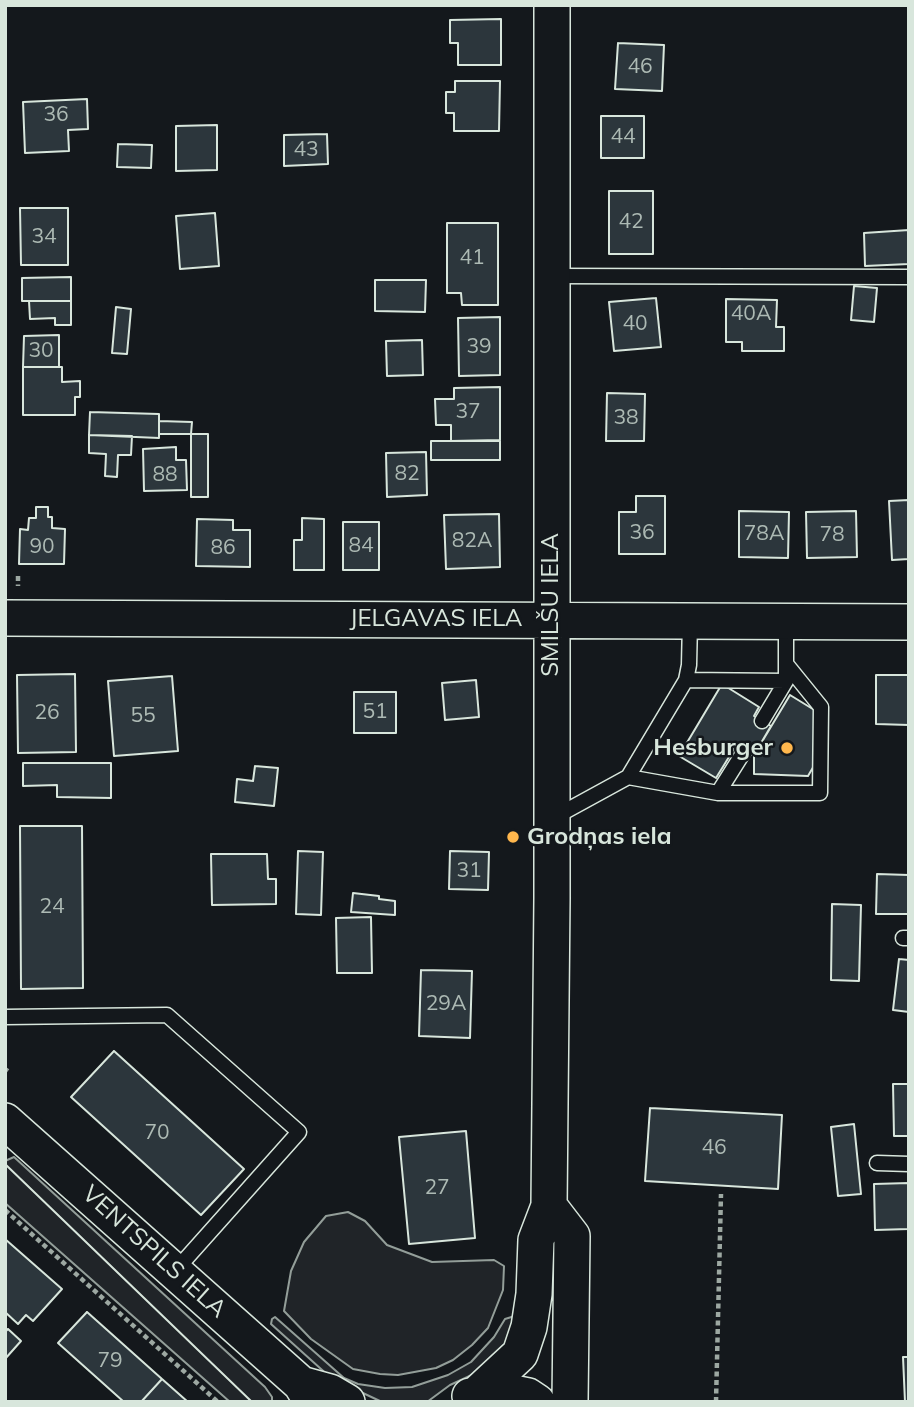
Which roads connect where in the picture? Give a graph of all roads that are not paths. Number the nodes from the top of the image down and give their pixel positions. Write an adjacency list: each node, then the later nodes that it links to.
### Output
1 (552, 5): 2 (street, SMILŠU IELA)
2 (550, 276): 3 (lane); 5 (street, SMILŠU IELA)
3 (909, 278)
4 (5, 618): 5 (street, JELGAVAS IELA)
5 (551, 620): 7 (street, JELGAVAS IELA); 16 (street, SMILŠU IELA)
6 (786, 621): 7 (street, JELGAVAS IELA); 8 (street, JELGAVAS IELA); 9 (lane)
7 (690, 622): 10 (lane)
8 (909, 622)
9 (787, 665): 11 (lane); 15 (lane)
10 (686, 680): 11 (lane); 14 (lane)
11 (786, 681): 12 (lane)
12 (762, 720)
13 (745, 750): 15 (lane)
14 (628, 777): 15 (lane); 16 (lane)
15 (718, 793)
16 (552, 819): 21 (street, SMILŠU IELA)
17 (5, 1017): 22 (lane)
18 (5, 1121): 22 (street, VENTSPILS IELA)
19 (877, 1163): 20 (lane)
20 (909, 1164)
21 (549, 1206): 24 (street, SMILŠU IELA); 27 (street)
22 (175, 1271): 23 (street, VENTSPILS IELA)
23 (307, 1393): 25 (street, VENTSPILS IELA)
24 (469, 1398): 26 (street)
25 (347, 1402)
26 (537, 1402)
27 (570, 1402)

